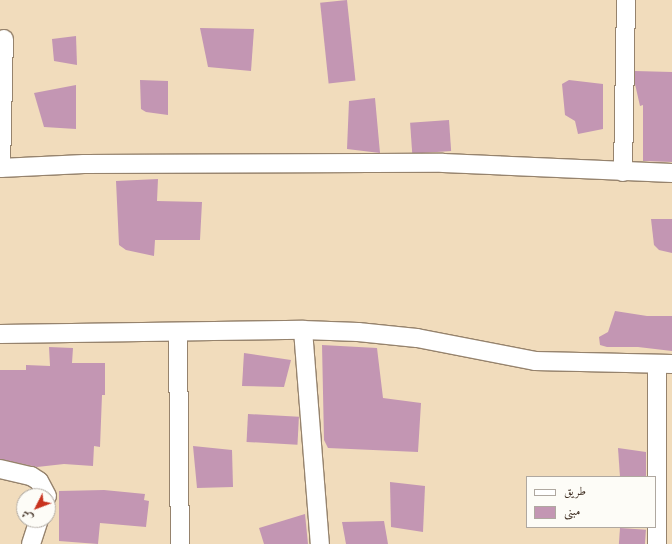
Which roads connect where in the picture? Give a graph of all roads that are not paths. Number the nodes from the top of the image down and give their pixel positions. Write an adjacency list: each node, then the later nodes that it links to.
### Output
1 (626, 0): 4 (street)
2 (4, 39): 3 (street)
3 (1, 168): 4 (street)
4 (623, 172): 5 (street)
5 (672, 173)
6 (303, 330): 7 (street); 9 (street); 15 (street)
7 (178, 332): 8 (street); 14 (street)
8 (0, 334)
9 (664, 364): 16 (street)
10 (0, 469): 11 (street)
11 (43, 488)
12 (36, 528): 13 (street)
13 (31, 544)
14 (180, 544)
15 (320, 544)
16 (657, 544)

